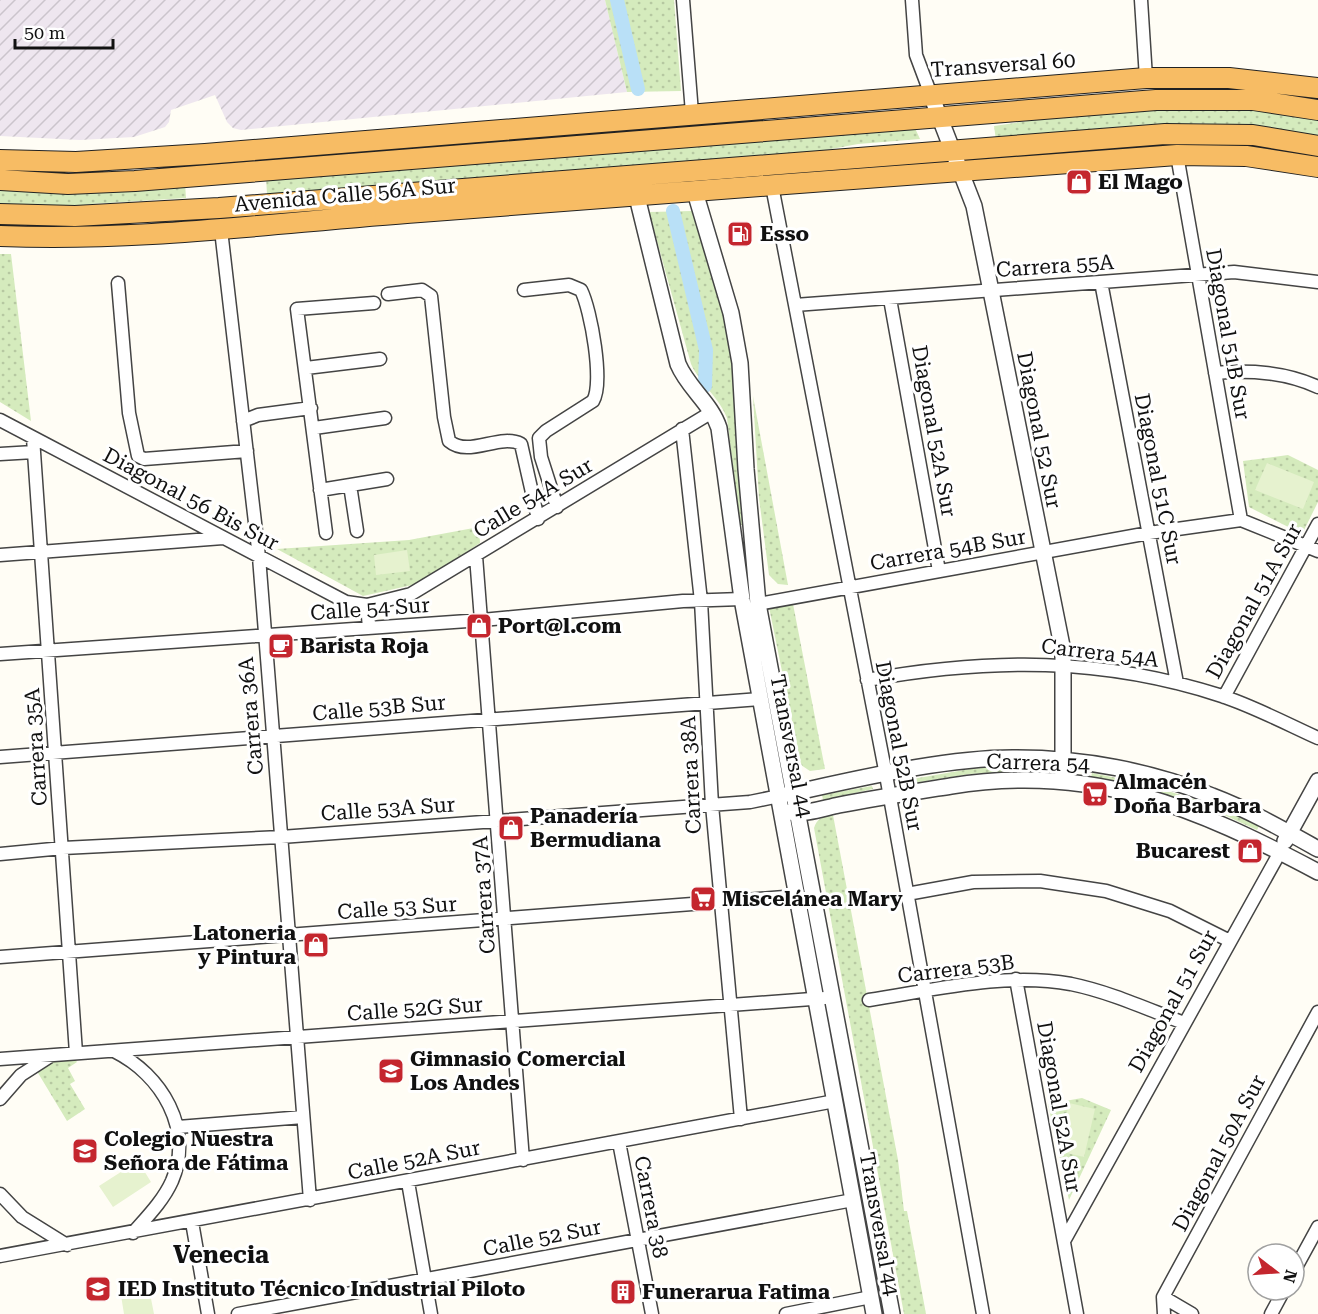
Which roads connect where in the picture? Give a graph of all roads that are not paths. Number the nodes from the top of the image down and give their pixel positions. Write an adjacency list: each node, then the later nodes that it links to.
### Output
1 (682, 0): 11 (street)
2 (912, 0): 7 (street)
3 (1141, 0): 5 (street)
4 (1183, 77): 5 (highway, Transversal 60); 6 (highway, Transversal 60); 8 (highway)
5 (1146, 78): 7 (highway, Transversal 60)
6 (1318, 88)
7 (931, 95): 9 (highway, Transversal 60); 12 (street, Diagonal 52 Sur)
8 (1156, 100): 10 (highway); 12 (highway)
9 (843, 102): 11 (highway, Transversal 60); 13 (highway)
10 (1318, 110)
11 (692, 113): 15 (highway)
12 (939, 116): 13 (highway); 17 (street, Diagonal 52 Sur)
13 (773, 129): 19 (highway, Avenida Calle 56A Sur)
14 (1096, 139): 16 (highway); 17 (highway); 22 (highway)
15 (372, 140): 19 (highway); 20 (highway)
16 (1318, 146)
17 (953, 150): 21 (highway); 24 (street, Diagonal 52 Sur)
18 (1177, 155): 22 (highway); 23 (highway); 37 (street, Diagonal 51B Sur)
19 (449, 156): 25 (highway, Avenida Calle 56A Sur)
20 (0, 160)
21 (787, 164): 26 (highway); 28 (highway, Avenida Calle 56A Sur)
22 (1054, 165): 24 (highway)
23 (1318, 167)
24 (962, 172): 26 (highway); 42 (street, Diagonal 52 Sur)
25 (0, 180)
26 (846, 181): 27 (highway)
27 (772, 186): 29 (highway); 46 (street, Diagonal 52B Sur)
28 (474, 188): 31 (highway); 32 (highway, Avenida Calle 56A Sur)
29 (695, 192): 30 (highway, Avenida Calle 56A Sur); 84 (street, Transversal 44)
30 (637, 197): 31 (highway, Avenida Calle 56A Sur); 52 (street, Transversal 44)
31 (418, 212): 34 (highway, Avenida Calle 56A Sur)
32 (0, 214)
33 (0, 222): 36 (highway)
34 (221, 230): 36 (highway, Avenida Calle 56A Sur); 55 (street, Carrera 36A)
35 (0, 236): 36 (highway, Avenida Calle 56A Sur)
36 (40, 238)
37 (1198, 275): 38 (street, Carrera 55A); 39 (street, Carrera 55A); 49 (street, Diagonal 51B Sur)
38 (1101, 282): 42 (street, Carrera 55A); 71 (street, Diagonal 51C Sur)
39 (1318, 282)
40 (118, 283): 59 (street)
41 (524, 290): 65 (street)
42 (991, 291): 44 (street, Carrera 55A); 75 (street, Diagonal 52 Sur)
43 (388, 294): 66 (street)
44 (890, 298): 46 (street, Carrera 55A); 79 (street, Diagonal 52A Sur)
45 (374, 303): 48 (street)
46 (795, 305): 80 (street, Diagonal 52B Sur)
47 (380, 359): 48 (street)
48 (306, 368): 51 (street)
49 (1215, 373): 50 (street); 67 (street, Diagonal 51B Sur)
50 (1318, 387)
51 (311, 408): 55 (street); 56 (street)
52 (712, 412): 57 (street, Calle 54A Sur); 81 (street, Transversal 44)
53 (385, 418): 56 (street)
54 (0, 420): 58 (street, Diagonal 56 Bis Sur)
55 (243, 421): 59 (street, Carrera 36A)
56 (314, 428): 64 (street)
57 (682, 429): 65 (street, Calle 54A Sur); 82 (street, Carrera 38A)
58 (33, 438): 60 (street, Carrera 35A); 72 (street, Diagonal 56 Bis Sur)
59 (247, 451): 77 (street, Carrera 36A)
60 (34, 452): 61 (street); 74 (street, Carrera 35A)
61 (0, 454)
62 (387, 479): 63 (street)
63 (350, 485): 64 (street); 69 (street)
64 (321, 490): 70 (street)
65 (557, 507): 66 (street, Calle 54A Sur)
66 (538, 519): 78 (street, Calle 54A Sur)
67 (1241, 520): 71 (street, Carrera 54B Sur); 73 (street, Carrera 54B Sur)
68 (1318, 524): 73 (street, Diagonal 51A Sur)
69 (357, 531)
70 (326, 533)
71 (1149, 533): 75 (street, Carrera 54B Sur); 92 (street, Diagonal 51C Sur)
72 (224, 538): 74 (street); 77 (street, Diagonal 56 Bis Sur)
73 (1312, 548): 93 (street, Diagonal 51A Sur)
74 (41, 552): 76 (street); 88 (street, Carrera 35A)
75 (1041, 553): 79 (street, Carrera 54B Sur); 90 (street, Diagonal 52 Sur)
76 (0, 555)
77 (259, 556): 83 (street, Diagonal 56 Bis Sur); 87 (street, Carrera 36A)
78 (476, 556): 83 (street, Calle 54A Sur); 85 (street, Carrera 37A)
79 (939, 571): 80 (street, Carrera 54B Sur)
80 (849, 587): 84 (street, Carrera 54B Sur); 91 (street, Diagonal 52B Sur)
81 (742, 599): 82 (street, Calle 54 Sur); 94 (street, Transversal 44)
82 (701, 601): 85 (street, Calle 54 Sur); 95 (street, Carrera 38A)
83 (368, 604): 86 (street)
84 (758, 604): 105 (street, Transversal 44)
85 (482, 620): 86 (street, Calle 54 Sur); 96 (street, Carrera 37A)
86 (369, 628): 87 (street, Calle 54 Sur)
87 (265, 636): 88 (street, Calle 54 Sur); 97 (street, Carrera 36A)
88 (48, 651): 89 (street, Calle 54 Sur); 99 (street, Carrera 35A)
89 (0, 654)
90 (1064, 665): 91 (street, Carrera 54A); 92 (street, Carrera 54A); 101 (street, Diagonal 52 Sur)
91 (867, 680): 102 (street, Diagonal 52B Sur)
92 (1177, 683): 93 (street, Carrera 54A)
93 (1224, 697): 98 (street, Carrera 54A)
94 (760, 699): 95 (street, Calle 53B Sur); 107 (street, Transversal 44)
95 (707, 703): 96 (street, Calle 53B Sur); 108 (street, Carrera 38A)
96 (487, 719): 97 (street, Calle 53B Sur); 110 (street, Carrera 37A)
97 (273, 736): 99 (street, Calle 53B Sur); 112 (street, Carrera 36A)
98 (1318, 738)
99 (56, 752): 100 (street, Calle 53B Sur); 113 (street, Carrera 35A)
100 (0, 756)
101 (1063, 760): 102 (street, Carrera 54); 103 (street, Diagonal 52 Sur); 111 (street, Carrera 54)
102 (886, 775): 105 (street, Carrera 54); 106 (street, Diagonal 52B Sur)
103 (1063, 781): 106 (street, Carrera 54); 115 (street, Carrera 54)
104 (1318, 781): 111 (street, Diagonal 51 Sur)
105 (796, 792): 107 (street, Carrera 54); 109 (street, Transversal 44)
106 (889, 795): 109 (street, Carrera 54); 118 (street, Diagonal 52B Sur)
107 (780, 800): 108 (street, Calle 53A Sur); 109 (street); 119 (street, Transversal 44)
108 (712, 805): 110 (street, Calle 53A Sur); 120 (street, Carrera 38A)
109 (799, 813): 128 (street, Transversal 44)
110 (498, 821): 112 (street, Calle 53A Sur); 121 (street, Carrera 37A)
111 (1290, 834): 114 (street, Carrera 54); 115 (street, Diagonal 51 Sur)
112 (281, 837): 113 (street, Calle 53A Sur); 122 (street, Carrera 36A)
113 (63, 848): 116 (street, Calle 53A Sur); 124 (street, Carrera 35A)
114 (1318, 849)
115 (1280, 852): 117 (street, Carrera 54); 123 (street, Diagonal 51 Sur)
116 (0, 854)
117 (1318, 872)
118 (907, 894): 123 (street); 127 (street, Diagonal 52B Sur)
119 (797, 896): 120 (street, Calle 53 Sur); 129 (street, Transversal 44)
120 (720, 903): 121 (street, Calle 53 Sur); 131 (street, Carrera 38A)
121 (506, 920): 122 (street, Calle 53 Sur); 133 (street, Carrera 37A)
122 (288, 936): 124 (street, Calle 53 Sur); 135 (street, Carrera 36A)
123 (1230, 941): 134 (street, Diagonal 51 Sur)
124 (70, 951): 125 (street, Calle 53 Sur); 137 (street, Carrera 35A)
125 (0, 957)
126 (1016, 979): 127 (street, Carrera 53B); 134 (street, Carrera 53B); 155 (street, Diagonal 52A Sur)
127 (925, 991): 130 (street, Carrera 53B); 169 (street, Diagonal 52B Sur)
128 (834, 997): 129 (street, Calle 52G Sur); 168 (street, Transversal 44)
129 (816, 998): 131 (street, Calle 52G Sur); 141 (street, Transversal 44)
130 (869, 1000)
131 (729, 1005): 133 (street, Calle 52G Sur); 143 (street, Carrera 38A)
132 (1318, 1012): 161 (street, Diagonal 50A Sur)
133 (513, 1021): 135 (street, Calle 52G Sur); 146 (street, Carrera 37A)
134 (1184, 1023): 155 (street, Diagonal 51 Sur)
135 (297, 1037): 136 (street, Calle 52G Sur); 142 (street, Carrera 36A)
136 (113, 1051): 137 (street, Calle 52G Sur); 144 (street)
137 (76, 1053): 138 (street, Calle 52G Sur)
138 (53, 1055): 139 (street, Calle 52G Sur); 140 (street)
139 (0, 1059)
140 (0, 1098)
141 (835, 1101): 143 (street, Calle 52A Sur); 150 (street, Transversal 44)
142 (303, 1117): 144 (street); 149 (street, Carrera 36A)
143 (741, 1119): 145 (street, Calle 52A Sur)
144 (178, 1127): 153 (street)
145 (620, 1142): 146 (street, Calle 52A Sur); 154 (street, Carrera 38)
146 (523, 1160): 147 (street, Calle 52A Sur)
147 (408, 1182): 149 (street, Calle 52A Sur); 159 (street)
148 (0, 1194): 156 (street)
149 (310, 1200): 151 (street, Calle 52A Sur)
150 (853, 1200): 154 (street, Calle 52 Sur); 160 (street, Transversal 44)
151 (192, 1222): 153 (street, Calle 52A Sur); 162 (street)
152 (1318, 1227): 157 (street)
153 (133, 1233): 156 (street, Calle 52A Sur)
154 (638, 1240): 159 (street, Calle 52 Sur); 165 (street, Carrera 38)
155 (1064, 1241): 170 (street)
156 (67, 1245): 158 (street, Calle 52A Sur)
157 (1306, 1249)
158 (0, 1256)
159 (425, 1279): 163 (street, Calle 52 Sur); 164 (street)
160 (871, 1298): 166 (street); 167 (street, Transversal 44)
161 (1163, 1298): 171 (street); 172 (street)
162 (208, 1314)
163 (237, 1314)
164 (431, 1314)
165 (652, 1314)
166 (786, 1314)
167 (874, 1314)
168 (892, 1314)
169 (983, 1314)
170 (1077, 1314)
171 (1164, 1314)
172 (1192, 1314)

